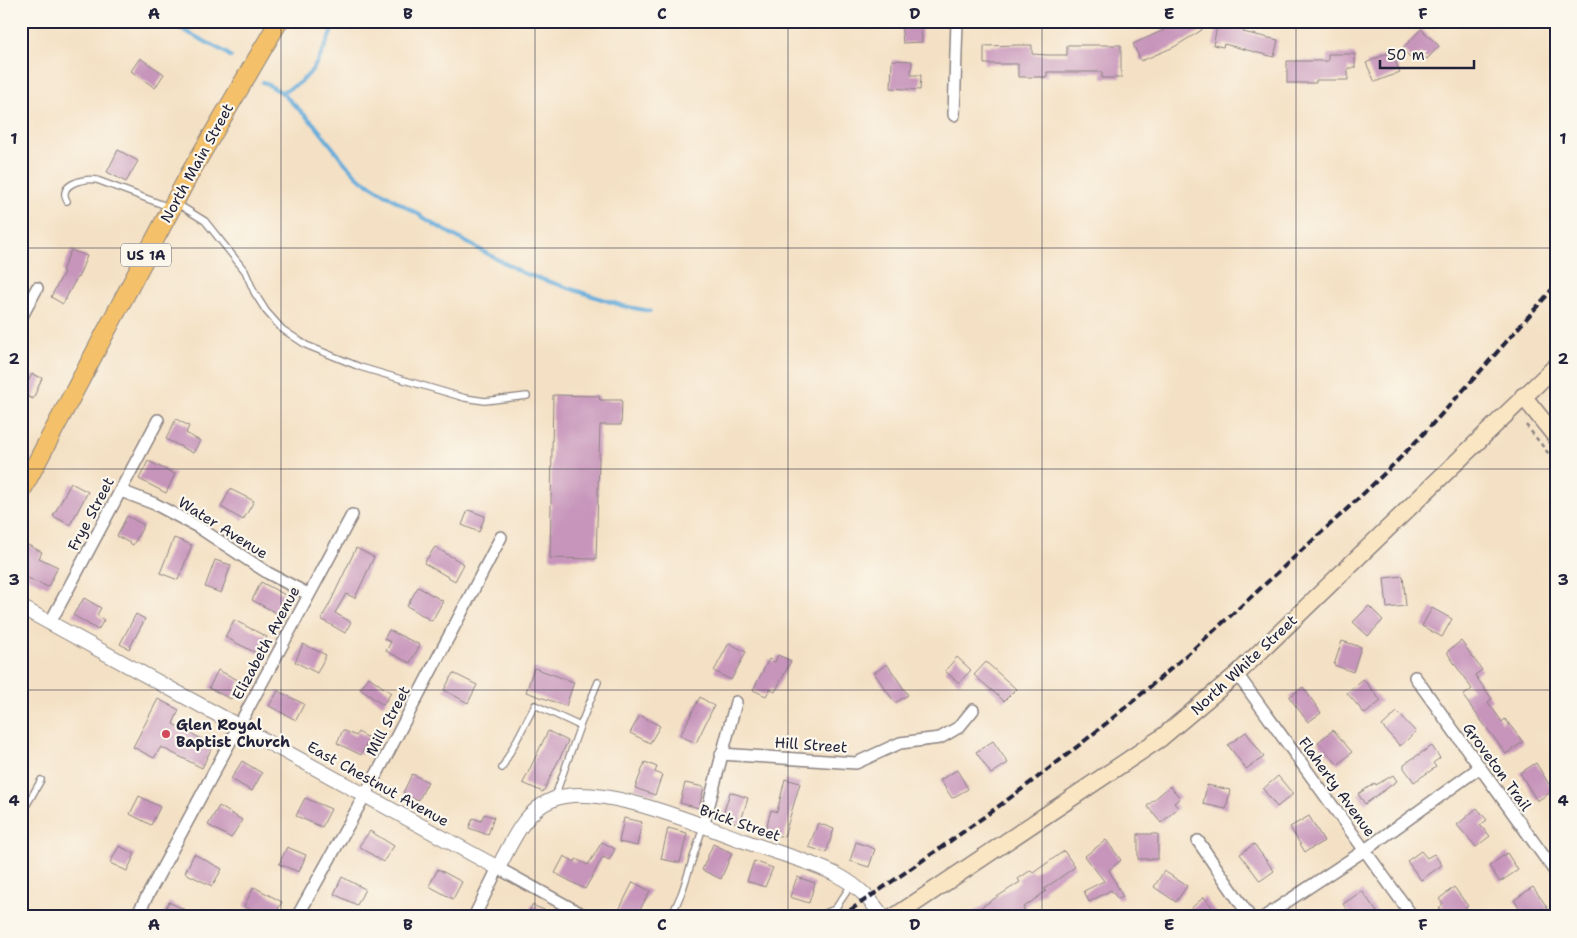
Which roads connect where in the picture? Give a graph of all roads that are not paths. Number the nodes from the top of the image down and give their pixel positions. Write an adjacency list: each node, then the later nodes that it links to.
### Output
1 (279, 21): 5 (main road, North Main Street / US 1A)
2 (957, 21): 3 (street)
3 (954, 115)
4 (67, 202): 5 (lane)
5 (173, 205): 9 (lane); 14 (main road, North Main Street / US 1A)
6 (37, 288): 7 (street)
7 (21, 318)
8 (1556, 366): 10 (main road, North White Street)
9 (527, 396)
10 (1523, 396): 12 (main road); 20 (main road, North White Street)
11 (158, 420): 13 (street, Frye Street)
12 (1556, 436)
13 (121, 491): 17 (street, Water Avenue); 19 (street, Frye Street)
14 (21, 492)
15 (352, 515): 17 (street, Elizabeth Avenue)
16 (501, 537): 31 (street, Mill Street)
17 (308, 594): 25 (street, Elizabeth Avenue)
18 (21, 607): 19 (street, East Chestnut Avenue)
19 (50, 623): 25 (street, East Chestnut Avenue)
20 (1237, 674): 36 (street, Flaherty Avenue); 47 (main road, North White Street)
21 (1416, 677): 29 (street, Groveton Trail)
22 (598, 682): 26 (lane)
23 (736, 702): 27 (street)
24 (973, 710): 27 (street, Hill Street)
25 (239, 726): 31 (street, East Chestnut Avenue); 40 (street, Elizabeth Avenue)
26 (580, 726): 28 (lane); 32 (lane)
27 (721, 754): 34 (street)
28 (502, 768)
29 (1479, 768): 36 (street); 38 (street, Groveton Trail)
30 (41, 780): 33 (lane)
31 (364, 794): 37 (street, East Chestnut Avenue); 41 (street, Mill Street)
32 (554, 798): 34 (street, Brick Street); 37 (street)
33 (21, 815)
34 (703, 827): 39 (street, Brick Street); 44 (lane)
35 (1198, 841): 48 (street)
36 (1365, 850): 49 (street); 50 (street, Flaherty Avenue)
37 (498, 868): 42 (street); 43 (street, East Chestnut Avenue)
38 (1556, 873)
39 (852, 884): 45 (lane); 46 (street, Brick Street)
40 (136, 917)
41 (297, 917)
42 (474, 917)
43 (587, 917)
44 (671, 917)
45 (815, 917)
46 (883, 917)
47 (894, 917)
48 (1250, 917)
49 (1264, 917)
50 (1414, 917)

